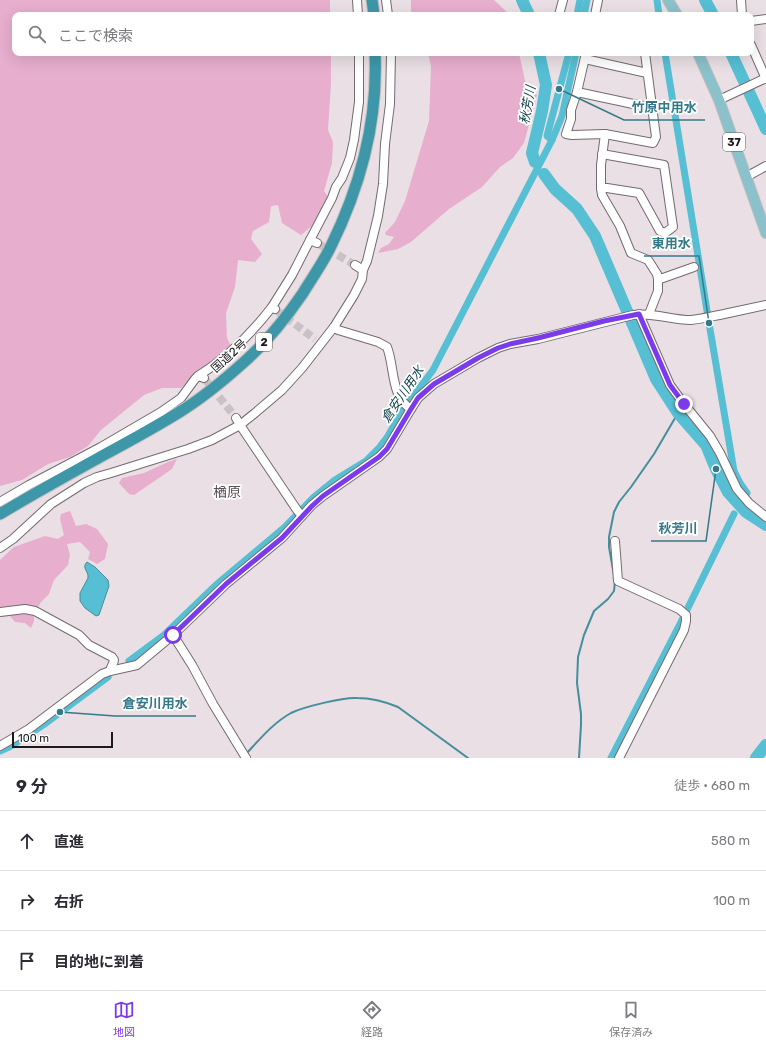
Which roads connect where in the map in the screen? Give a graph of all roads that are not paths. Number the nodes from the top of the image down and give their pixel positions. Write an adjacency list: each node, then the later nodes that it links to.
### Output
1 (357, 0): 8 (street)
2 (372, 0): 9 (highway)
3 (386, 0): 10 (street)
4 (563, 0): 11 (street)
5 (598, 0): 12 (street)
6 (668, 0): 13 (main road)
7 (741, 0): 14 (street)
8 (358, 12)
9 (374, 12)
10 (388, 12)
11 (560, 12)
12 (596, 12)
13 (675, 12)
14 (742, 12)
15 (766, 19): 16 (street)
16 (754, 21)
17 (754, 52): 25 (street)
18 (359, 56): 46 (street)
19 (376, 56): 48 (highway, 国道2号 / 2)
20 (391, 56): 37 (street)
21 (586, 56): 24 (street); 26 (street)
22 (645, 56): 24 (street)
23 (699, 56): 27 (main road, 37)
24 (647, 73): 28 (street)
25 (766, 78): 27 (street)
26 (577, 92): 28 (street); 29 (street)
27 (719, 100): 32 (main road, 37)
28 (652, 108): 29 (street)
29 (605, 134): 30 (street)
30 (602, 154): 33 (street); 33 (street)
31 (766, 166): 32 (street)
32 (746, 177): 34 (main road, 37)
33 (601, 188): 38 (street)
34 (766, 233)
35 (355, 265): 37 (street)
36 (694, 267): 38 (street)
37 (364, 270): 42 (street)
38 (658, 279): 41 (street)
39 (766, 305): 41 (street)
40 (636, 314): 41 (street); 43 (street); 49 (street)
41 (649, 314)
42 (334, 327): 43 (street); 45 (street)
43 (408, 407): 47 (street)
44 (236, 418): 45 (street)
45 (240, 425): 47 (street); 51 (street)
46 (0, 502)
47 (300, 513): 53 (street)
48 (0, 514)
49 (766, 516)
50 (615, 541): 57 (street)
51 (0, 548)
52 (0, 612): 54 (street)
53 (173, 635): 54 (street); 56 (street)
54 (110, 670): 55 (street)
55 (0, 746)
56 (245, 756)
57 (618, 758)

